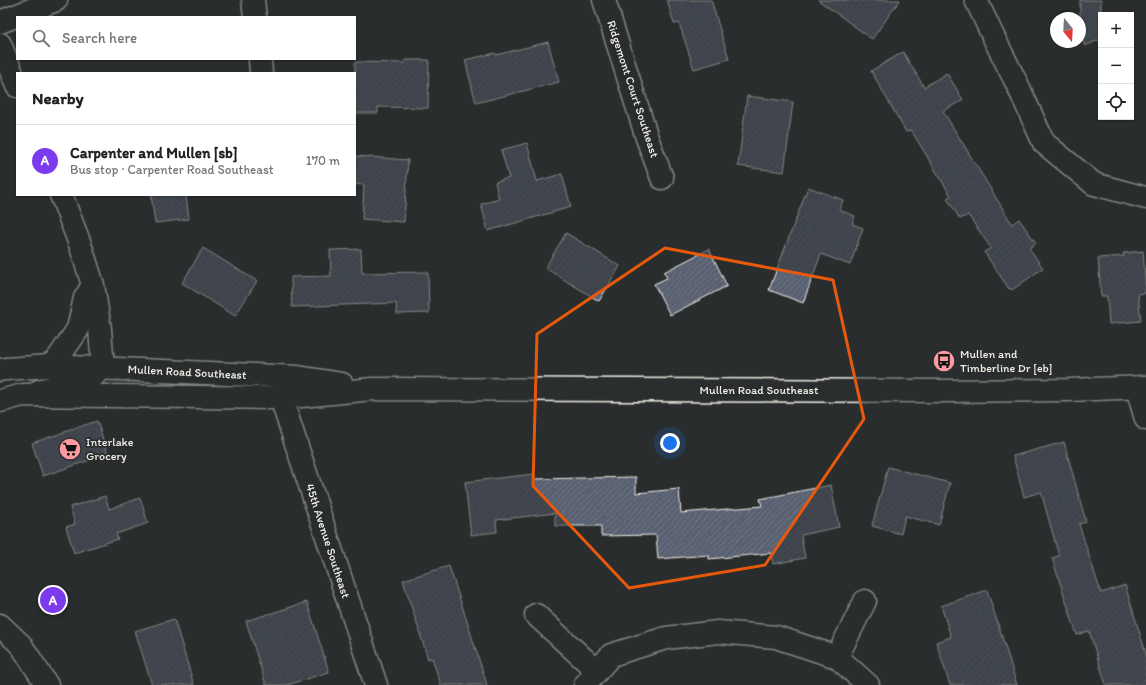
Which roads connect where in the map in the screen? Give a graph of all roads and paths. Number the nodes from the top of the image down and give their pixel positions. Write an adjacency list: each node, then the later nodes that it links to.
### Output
1 (56, 0): 6 (street)
2 (253, 0): 5 (street)
3 (604, 0): 11 (street, Ridgemont Court Southeast)
4 (976, 0): 13 (street)
5 (255, 16)
6 (0, 22)
7 (0, 44): 10 (street)
8 (260, 60): 9 (street)
9 (261, 72)
10 (16, 84)
11 (662, 178)
12 (61, 196): 14 (street)
13 (1146, 198)
14 (93, 285): 15 (street); 16 (street)
15 (49, 366): 16 (street, Mullen Road Southeast); 17 (street, Mullen Road Southeast)
16 (103, 368): 19 (street, Mullen Road Southeast); 20 (street)
17 (0, 370)
18 (1142, 387): 19 (street, Mullen Road Southeast); 23 (street)
19 (373, 389): 21 (street, Mullen Road Southeast)
20 (23, 395): 21 (street, Mullen Road Southeast); 22 (street, Mullen Road Southeast)
21 (281, 398): 30 (street, 45th Avenue Southeast)
22 (0, 401)
23 (1146, 419)
24 (865, 601): 27 (street)
25 (536, 615): 28 (street)
26 (0, 625): 29 (street)
27 (837, 657): 28 (street); 31 (street)
28 (591, 678)
29 (47, 685)
30 (376, 685)
31 (868, 685)

